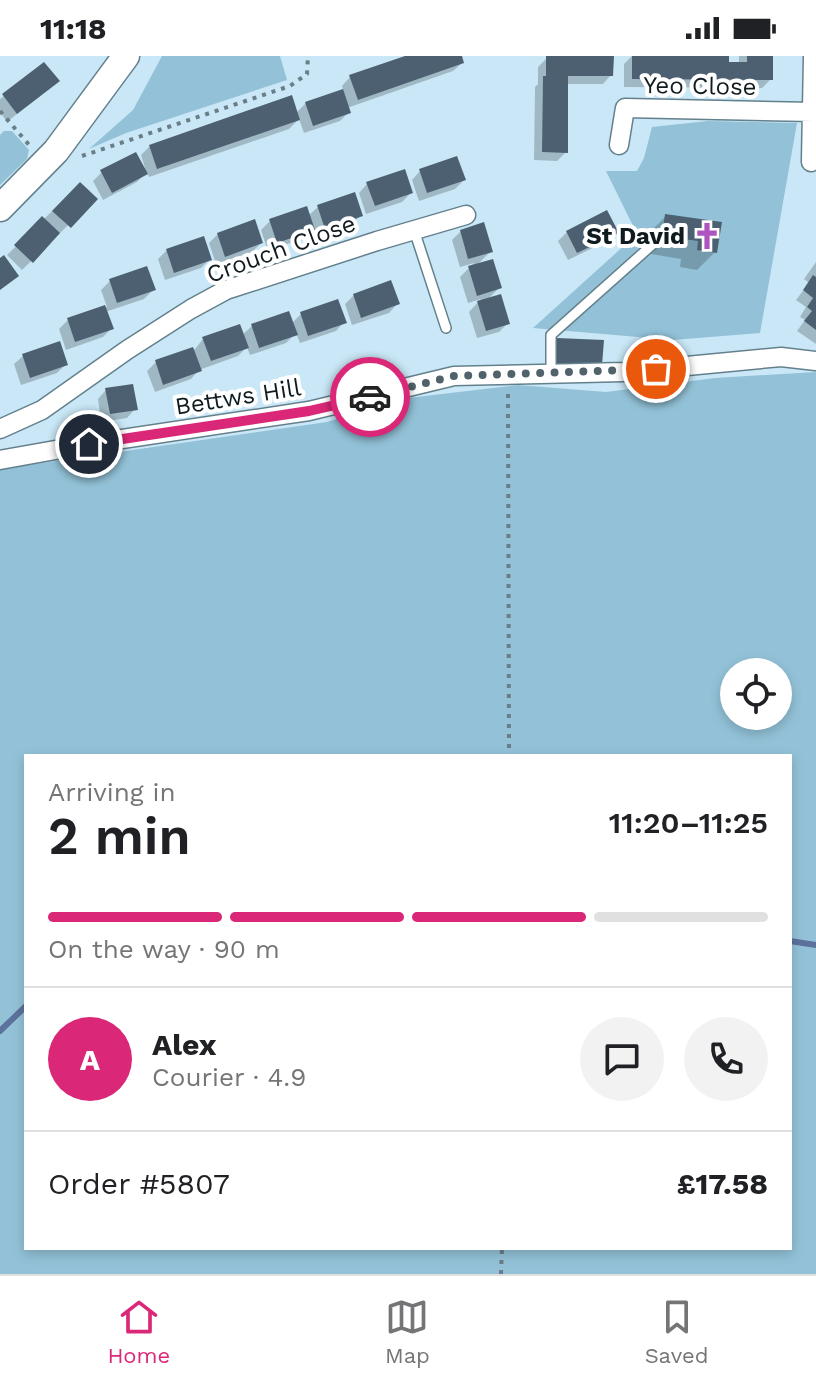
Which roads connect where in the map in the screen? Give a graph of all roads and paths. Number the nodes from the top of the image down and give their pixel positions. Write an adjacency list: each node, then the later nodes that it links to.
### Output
1 (126, 56): 7 (street)
2 (308, 56): 7 (path)
3 (813, 56): 5 (street)
4 (0, 111): 7 (path)
5 (813, 112): 6 (street, Yeo Close); 8 (street)
6 (619, 145)
7 (52, 155): 9 (street)
8 (811, 162)
9 (0, 208)
10 (466, 215): 11 (street, Crouch Close)
11 (414, 230): 13 (lane); 17 (street, Crouch Close)
12 (662, 236): 15 (lane)
13 (446, 328)
14 (816, 361): 15 (street, Bettws Hill)
15 (551, 374): 16 (street, Bettws Hill)
16 (508, 375): 18 (street, Bettws Hill); 19 (path)
17 (0, 429)
18 (0, 460)
19 (509, 754)
20 (502, 1250): 21 (path)
21 (501, 1274)

